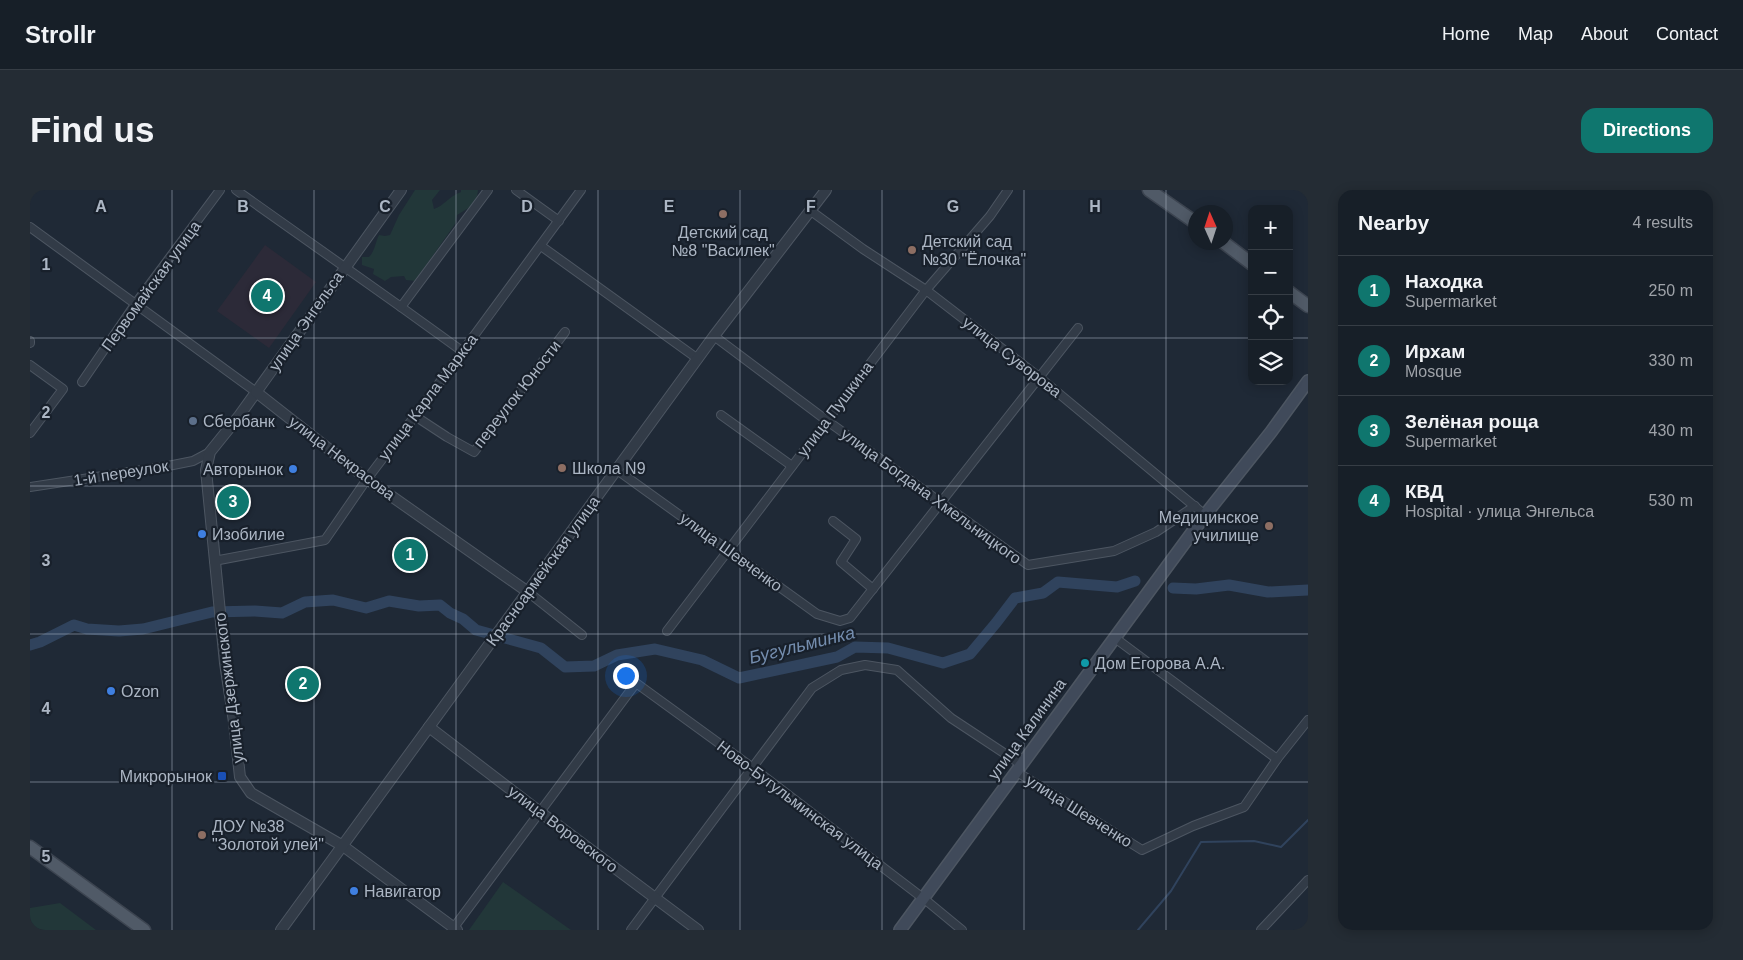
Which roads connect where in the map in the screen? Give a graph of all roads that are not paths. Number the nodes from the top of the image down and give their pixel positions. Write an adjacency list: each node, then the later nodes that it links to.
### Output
1 (220, 190): 20 (street, Первомайская улица)
2 (236, 190): 17 (street)
3 (401, 190): 17 (street, улица Энгельса)
4 (488, 190): 21 (street)
5 (516, 190): 12 (street)
6 (581, 190): 12 (street, улица Карла Маркса)
7 (826, 190): 10 (street, Красноармейская улица)
8 (1008, 190): 18 (street, улица Пушкина)
9 (1149, 190): 11 (main road)
10 (811, 211): 18 (street, улица Суворова); 25 (street, Красноармейская улица)
11 (1188, 217)
12 (559, 221): 14 (street, улица Карла Маркса)
13 (30, 227): 20 (street, улица Некрасова)
14 (541, 246): 26 (street, улица Карла Маркса); 27 (street)
15 (1233, 250): 16 (main road)
16 (1248, 261)
17 (345, 267): 21 (street); 32 (street, улица Энгельса)
18 (926, 290): 29 (street, улица Суворова); 35 (street, улица Пушкина)
19 (1293, 295): 22 (main road)
20 (136, 303): 31 (street, Первомайская улица); 32 (street, улица Некрасова)
21 (401, 306): 26 (street)
22 (1308, 306)
23 (1078, 328): 29 (street)
24 (565, 332): 34 (street, переулок Юности)
25 (714, 336): 27 (street, Красноармейская улица); 35 (street, улица Богдана Хмельницкого)
26 (462, 351): 34 (street, улица Карла Маркса)
27 (698, 359): 39 (street, Красноармейская улица)
28 (30, 365): 36 (street)
29 (1039, 377): 42 (street); 43 (street, улица Суворова)
30 (1308, 381): 44 (main road, улица Калинина)
31 (82, 382)
32 (256, 392): 37 (street, улица Энгельса); 40 (street, улица Некрасова)
33 (721, 415): 38 (street)
34 (415, 416): 40 (street, улица Карла Маркса)
35 (826, 420): 38 (street, улица Пушкина); 42 (street, улица Богдана Хмельницкого)
36 (30, 433)
37 (210, 452): 41 (street, 1-й переулок); 47 (street, улица Дзержинского)
38 (792, 466): 46 (street, улица Пушкина)
39 (616, 470): 46 (street, улица Шевченко); 49 (street, Красноармейская улица)
40 (367, 479): 47 (street, улица Карла Маркса); 49 (street, улица Некрасова)
41 (30, 487)
42 (940, 503): 43 (street, улица Богдана Хмельницкого); 48 (street)
43 (1195, 506): 44 (street, улица Суворова)
44 (1204, 515): 52 (main road, улица Калинина)
45 (833, 521): 48 (street)
46 (729, 550): 48 (street, улица Шевченко); 50 (street, улица Пушкина)
47 (214, 560): 59 (street, улица Дзержинского)
48 (873, 589)
49 (528, 592): 51 (street, улица Некрасова); 54 (street, Красноармейская улица)
50 (667, 631)
51 (582, 635)
52 (1114, 638): 55 (street); 57 (main road, улица Калинина)
53 (1308, 720): 55 (street)
54 (429, 727): 58 (street, улица Воровского); 59 (street, Красноармейская улица)
55 (1278, 759): 57 (street, улица Шевченко)
56 (753, 768): 57 (street, улица Шевченко); 58 (street, Ново-Бугульминская улица); 62 (street, Ново-Бугульминская улица); 63 (street)
57 (1019, 768): 62 (main road, улица Калинина)
58 (540, 812): 63 (street, улица Воровского); 64 (street)
59 (342, 846): 64 (street, улица Дзержинского); 66 (street, Красноармейская улица)
60 (30, 847): 65 (main road)
61 (1308, 880): 71 (street)
62 (923, 898): 69 (main road, улица Калинина); 70 (street, Ново-Бугульминская улица)
63 (654, 899): 67 (street); 68 (street, улица Воровского)
64 (454, 929)
65 (144, 930)
66 (281, 930)
67 (631, 930)
68 (698, 930)
69 (900, 930)
70 (962, 930)
71 (1261, 930)

